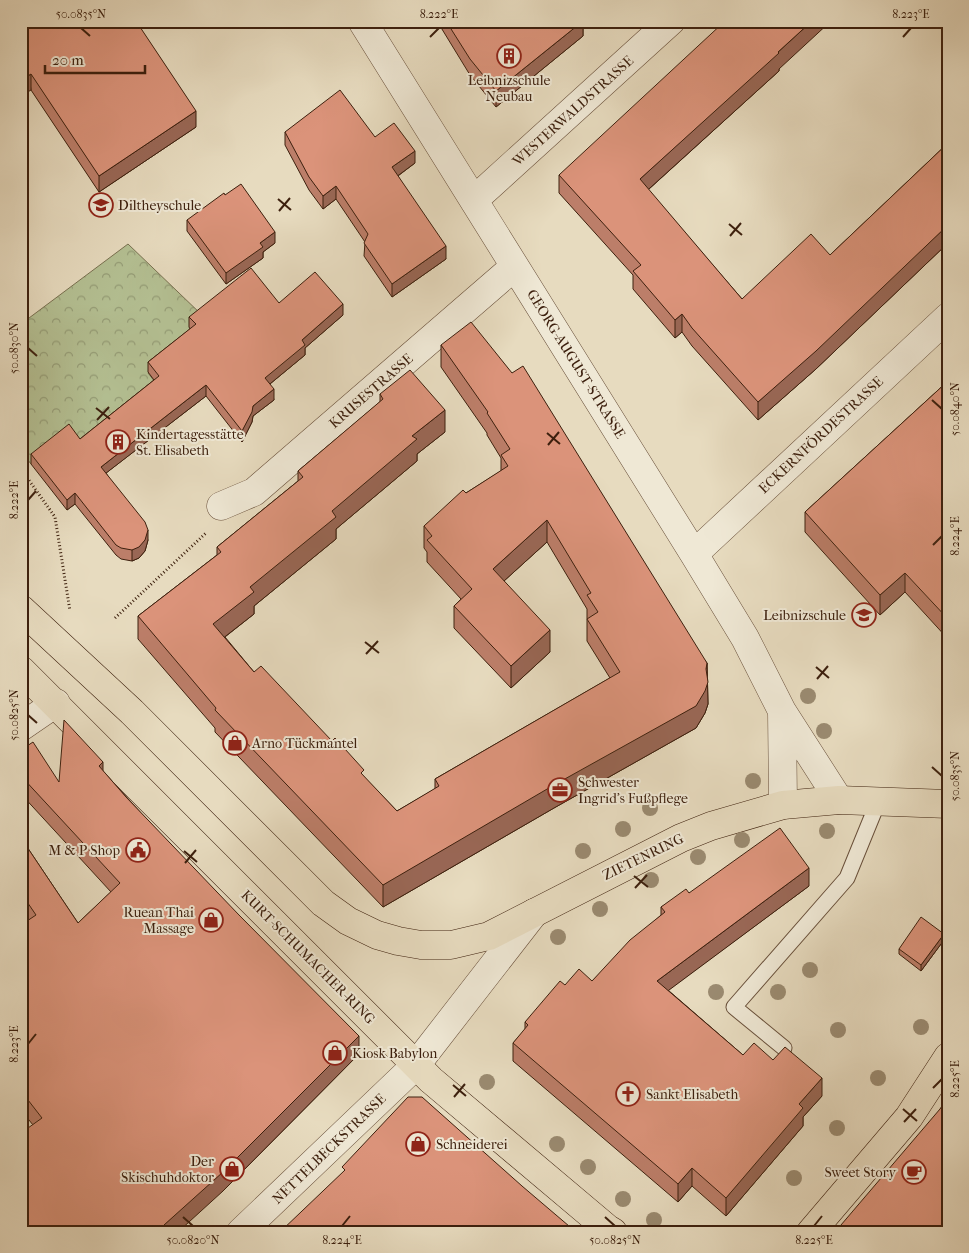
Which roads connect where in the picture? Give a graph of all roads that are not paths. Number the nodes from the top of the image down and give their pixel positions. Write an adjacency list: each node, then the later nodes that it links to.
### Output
1 (362, 21): 3 (street, GEORG-AUGUST-STRASSE)
2 (671, 21): 3 (street, WESTERWALDSTRASSE)
3 (474, 200): 4 (street, GEORG-AUGUST-STRASSE)
4 (514, 267): 6 (street, KRUSESTRASSE); 7 (street, GEORG-AUGUST-STRASSE)
5 (948, 317): 7 (street, ECKERNFÖRDESTRASSE)
6 (221, 506)
7 (694, 554): 11 (street, GEORG-AUGUST-STRASSE)
8 (21, 609): 17 (main road)
9 (21, 670): 10 (main road, KURT-SCHUMACHER-RING)
10 (56, 703): 12 (street); 20 (main road, KURT-SCHUMACHER-RING)
11 (782, 711): 13 (street, GEORG-AUGUST-STRASSE); 16 (street, GEORG-AUGUST-STRASSE)
12 (21, 727)
13 (839, 800): 14 (main road, ZIETENRING); 16 (main road, ZIETENRING)
14 (878, 802): 15 (main road, ZIETENRING); 18 (lane)
15 (948, 804)
16 (784, 805): 17 (main road, ZIETENRING)
17 (534, 913): 20 (street, ZIETENRING)
18 (784, 1048)
19 (948, 1057): 23 (main road)
20 (416, 1065): 21 (main road, KURT-SCHUMACHER-RING); 22 (street, NETTELBECKSTRASSE)
21 (611, 1231)
22 (241, 1232)
23 (811, 1232)

